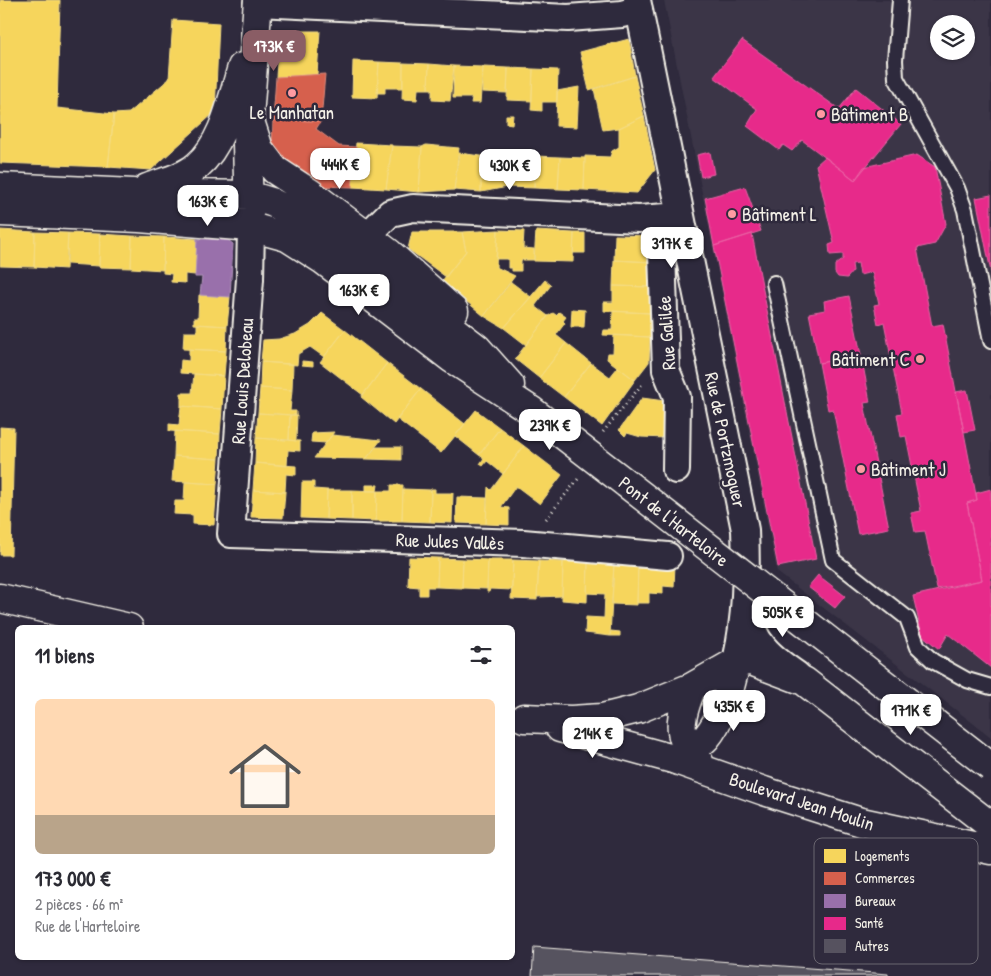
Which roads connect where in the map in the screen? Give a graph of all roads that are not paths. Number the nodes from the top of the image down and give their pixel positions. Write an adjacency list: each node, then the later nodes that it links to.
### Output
1 (900, 0): 13 (lane)
2 (638, 4): 3 (street); 10 (street, Rue de Portzmoguer)
3 (257, 9): 4 (main road); 7 (main road)
4 (249, 118): 6 (main road); 11 (main road)
5 (0, 187): 7 (main road)
6 (248, 195): 7 (main road); 9 (main road); 11 (main road)
7 (136, 205): 8 (main road); 9 (main road)
8 (0, 212)
9 (250, 226): 14 (main road); 16 (street, Rue Louis Delobeau)
10 (683, 226): 11 (street); 15 (street, Rue Galilée); 19 (street, Rue de Portzmoguer)
11 (357, 242): 14 (main road)
12 (774, 283): 24 (lane)
13 (991, 341)
14 (532, 411): 27 (main road, Pont de l'Harteloire, bridge)
15 (676, 470)
16 (231, 534): 17 (street, Rue Jules Vallès)
17 (668, 556)
18 (0, 598): 20 (main road)
19 (746, 606): 21 (street, Rue de Portzmoguer); 22 (street)
20 (116, 625)
21 (736, 662): 22 (main road); 23 (main road); 26 (main road)
22 (804, 681): 28 (main road)
23 (692, 687): 25 (main road); 26 (main road)
24 (991, 687)
25 (518, 717): 26 (main road)
26 (689, 760): 29 (main road, Boulevard Jean Moulin)
27 (991, 767)
28 (991, 826)
29 (931, 838)
30 (978, 848): 31 (main road, Boulevard Jean Moulin)
31 (991, 850)

